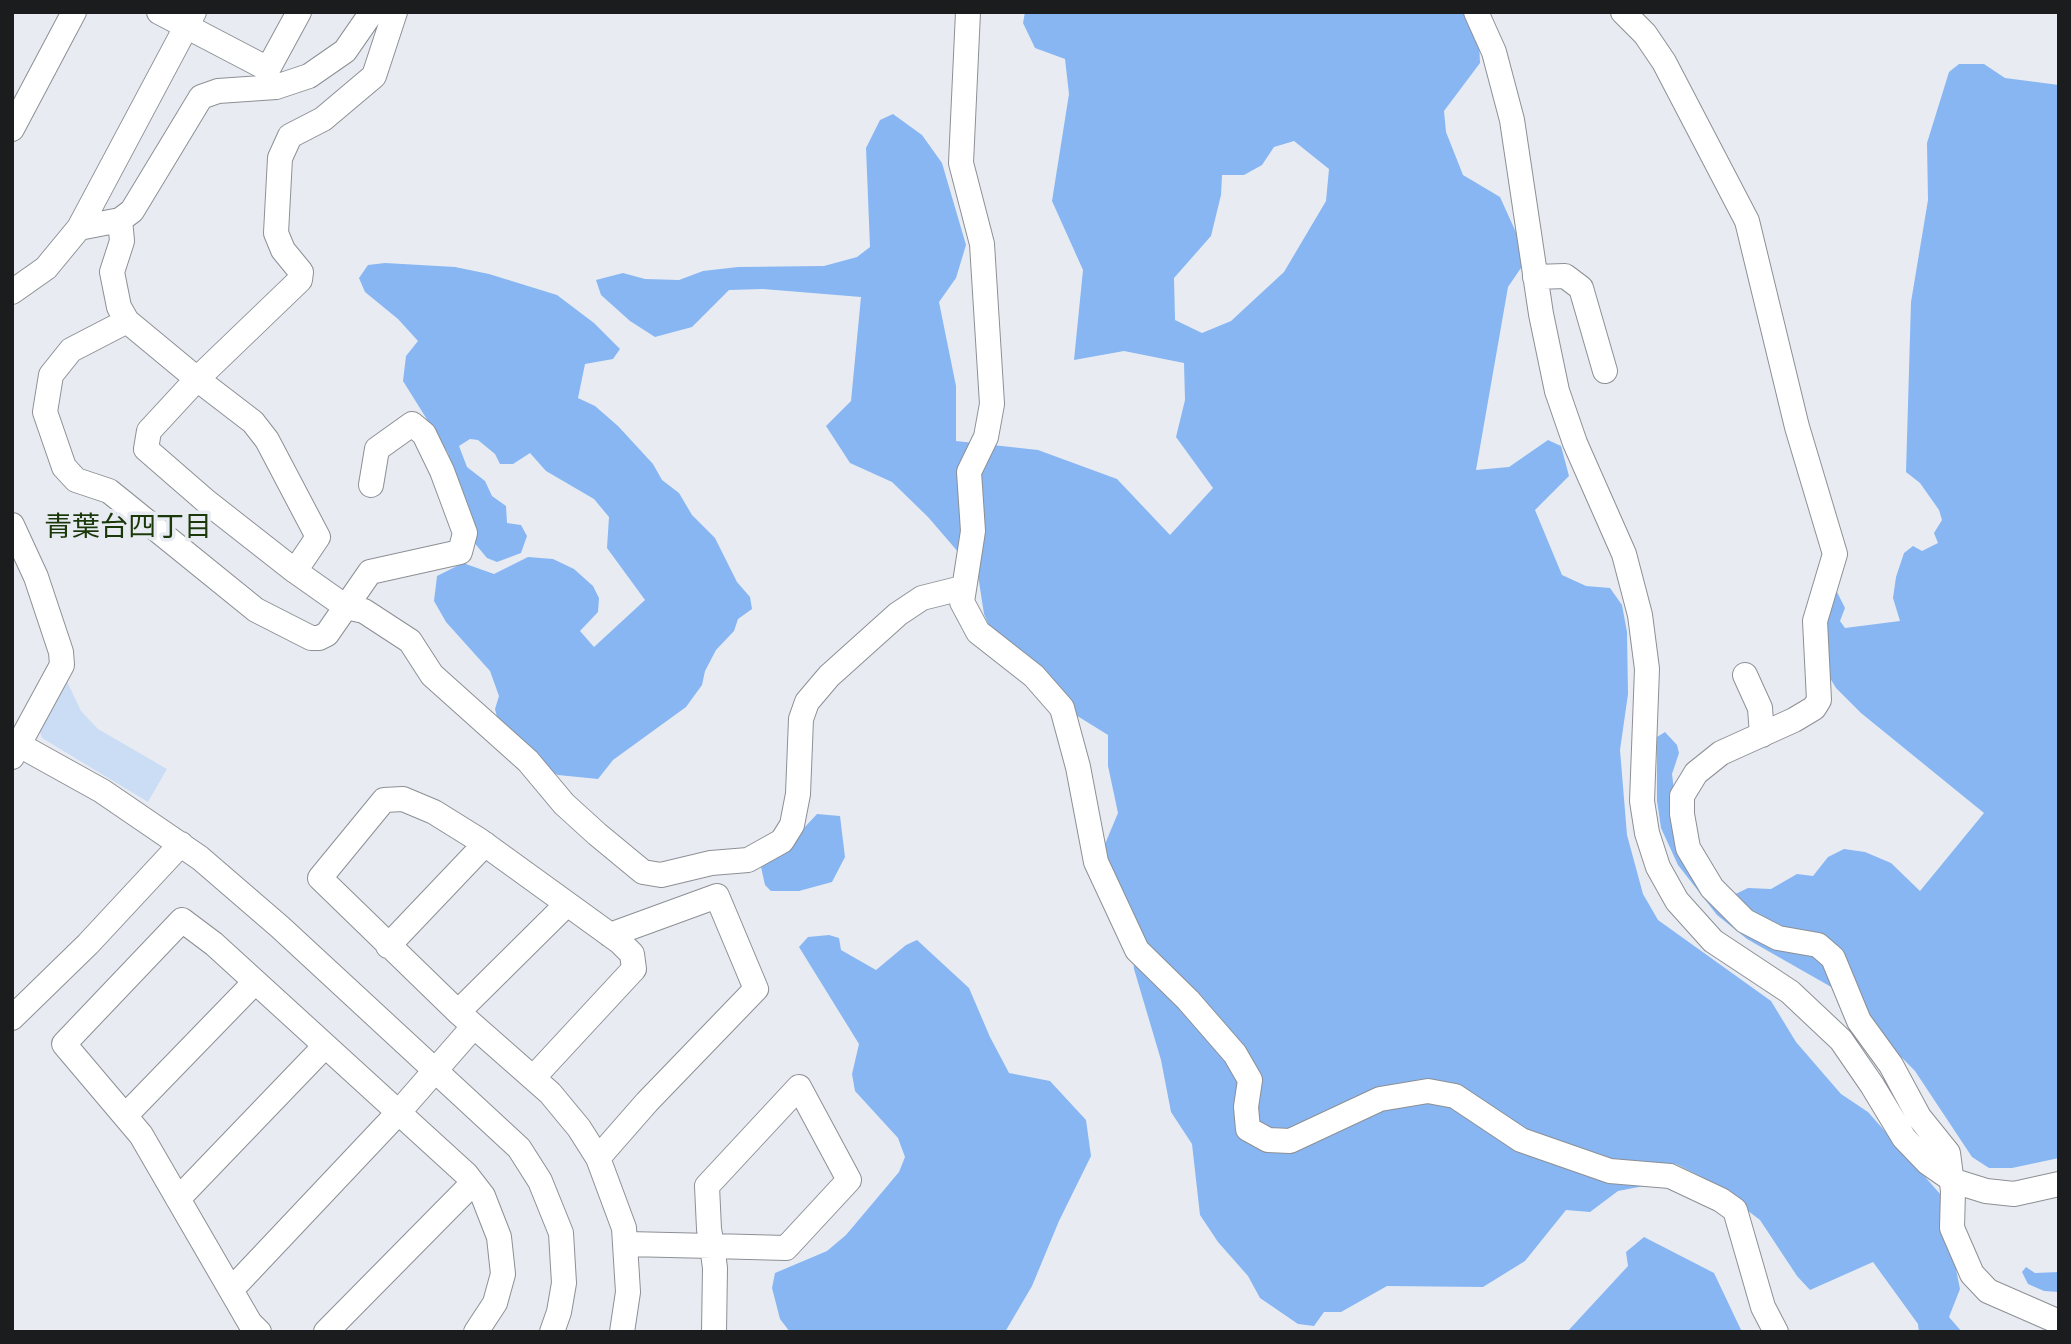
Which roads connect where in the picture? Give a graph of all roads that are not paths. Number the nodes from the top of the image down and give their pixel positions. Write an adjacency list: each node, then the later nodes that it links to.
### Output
1 (74, 12): 10 (street)
2 (159, 12): 9 (street)
3 (299, 12): 9 (street)
4 (372, 12): 12 (street)
5 (395, 12): 18 (street)
6 (968, 12): 22 (street)
7 (1476, 12): 14 (street)
8 (1623, 12): 25 (street)
9 (190, 19): 13 (street)
10 (20, 94): 11 (street)
11 (12, 129)
12 (120, 220): 13 (street); 16 (street)
13 (79, 228): 15 (street)
14 (1535, 277): 17 (street); 41 (street)
15 (12, 292)
16 (127, 320): 18 (street); 23 (street)
17 (1605, 370)
18 (197, 379): 21 (street); 21 (street)
19 (370, 485): 23 (street)
20 (16, 543): 26 (street)
21 (295, 571): 23 (street)
22 (962, 588): 23 (street); 55 (street)
23 (346, 607)
24 (1745, 675): 25 (street)
25 (1762, 735): 41 (street)
26 (14, 748): 27 (street)
27 (181, 844): 33 (street); 36 (street)
28 (485, 844): 29 (street); 31 (street); 31 (street)
29 (567, 904): 30 (street); 34 (street)
30 (610, 935): 37 (street); 40 (street)
31 (388, 946): 34 (street)
32 (255, 982): 35 (street); 39 (street); 39 (street)
33 (12, 1018)
34 (466, 1019): 36 (street); 37 (street)
35 (324, 1047): 38 (street); 44 (street)
36 (435, 1071): 38 (street); 52 (street)
37 (533, 1077): 40 (street)
38 (398, 1113): 42 (street); 47 (street)
39 (126, 1115): 44 (street)
40 (598, 1158): 45 (street)
41 (1952, 1180): 43 (street); 48 (street)
42 (473, 1183): 50 (street); 51 (street)
43 (2059, 1184)
44 (178, 1199): 47 (street)
45 (627, 1244): 46 (street); 53 (street)
46 (712, 1247): 46 (street); 54 (street)
47 (231, 1290): 49 (street)
48 (2059, 1322)
49 (259, 1332)
50 (326, 1332)
51 (476, 1332)
52 (552, 1332)
53 (622, 1332)
54 (714, 1332)
55 (1776, 1332)

